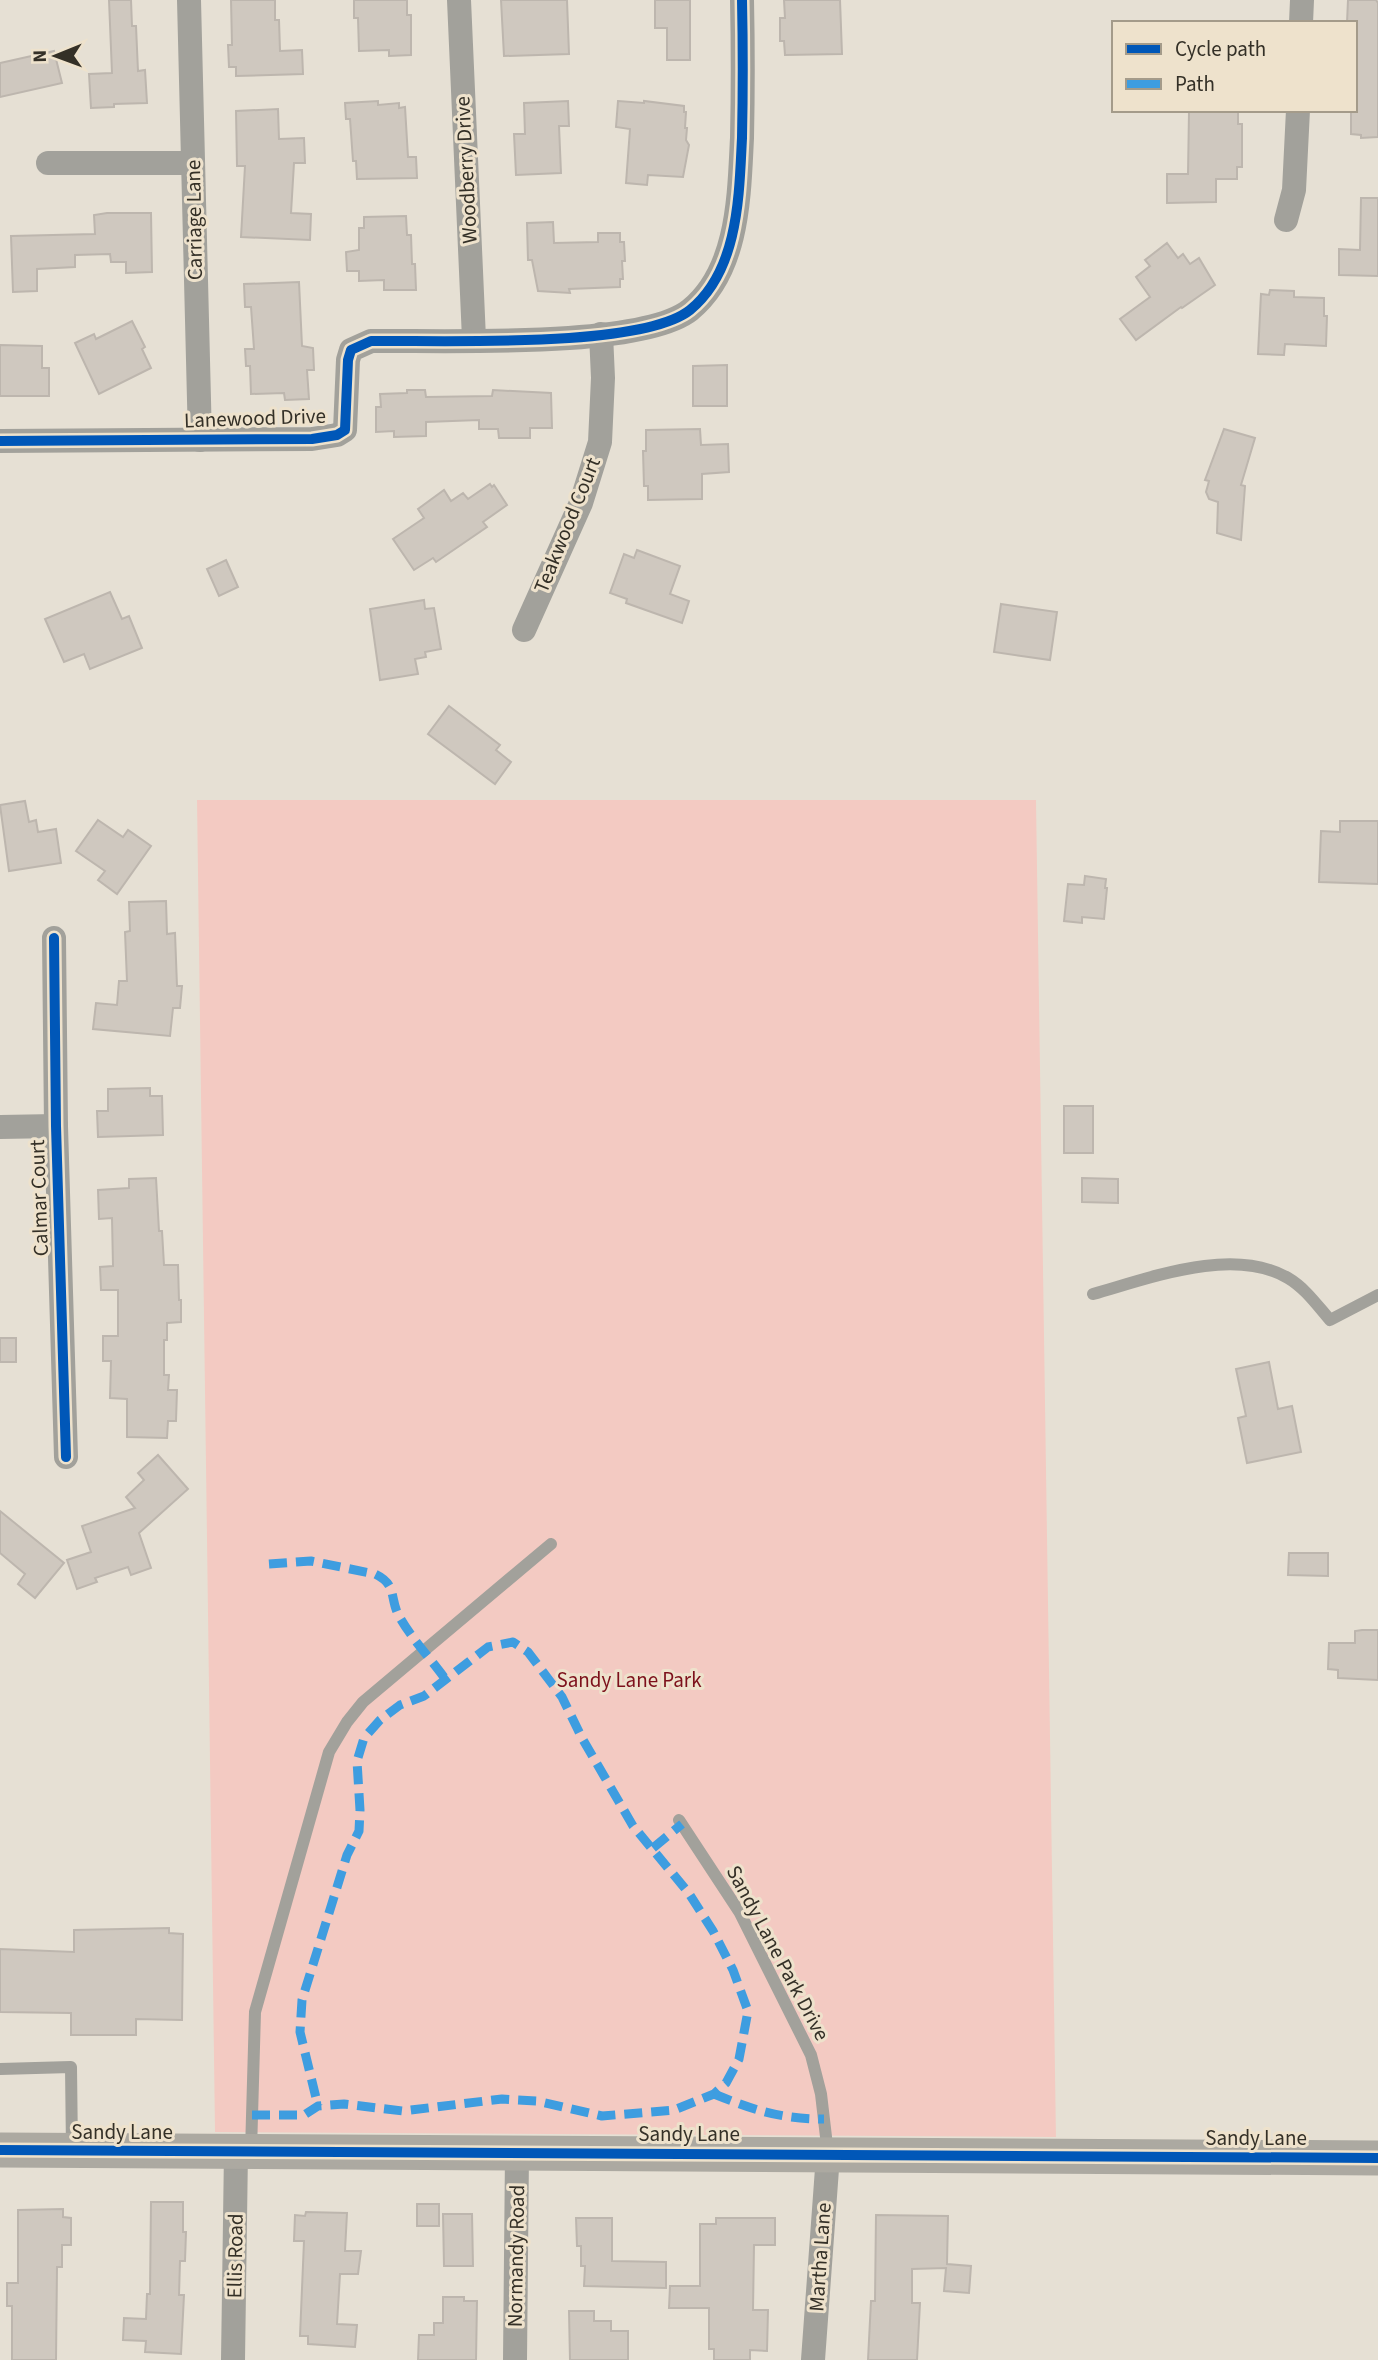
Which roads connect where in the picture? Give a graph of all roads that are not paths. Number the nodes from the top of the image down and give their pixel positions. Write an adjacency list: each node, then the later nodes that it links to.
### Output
1 (189, 0): 8 (street, Carriage Lane)
2 (458, 0): 11 (street, Woodberry Drive)
3 (742, 0): 10 (street)
4 (1302, 0): 5 (street)
5 (1301, 21)
6 (1298, 112): 9 (street)
7 (48, 163): 8 (street)
8 (193, 163): 12 (street, Carriage Lane)
9 (1286, 220)
10 (601, 334): 11 (street); 14 (street, Teakwood Court)
11 (474, 340): 12 (street, Lanewood Drive)
12 (200, 440): 13 (street, Lanewood Drive)
13 (0, 442)
14 (524, 630)
15 (54, 938): 16 (street, Calmar Court)
16 (56, 1126): 17 (street); 20 (street, Calmar Court)
17 (0, 1127)
18 (1094, 1294): 19 (lane)
19 (1378, 1295)
20 (66, 1457)
21 (551, 1544): 26 (lane)
22 (679, 1819): 28 (lane, Sandy Lane Park Drive)
23 (0, 2069): 25 (lane)
24 (0, 2150): 25 (street, Sandy Lane)
25 (72, 2151): 26 (street, Sandy Lane)
26 (243, 2151): 27 (street, Sandy Lane); 30 (street, Ellis Road)
27 (517, 2153): 28 (street, Sandy Lane); 31 (street, Normandy Road)
28 (828, 2155): 29 (street, Sandy Lane); 32 (street, Martha Lane)
29 (1378, 2158)
30 (233, 2360)
31 (515, 2360)
32 (813, 2360)

